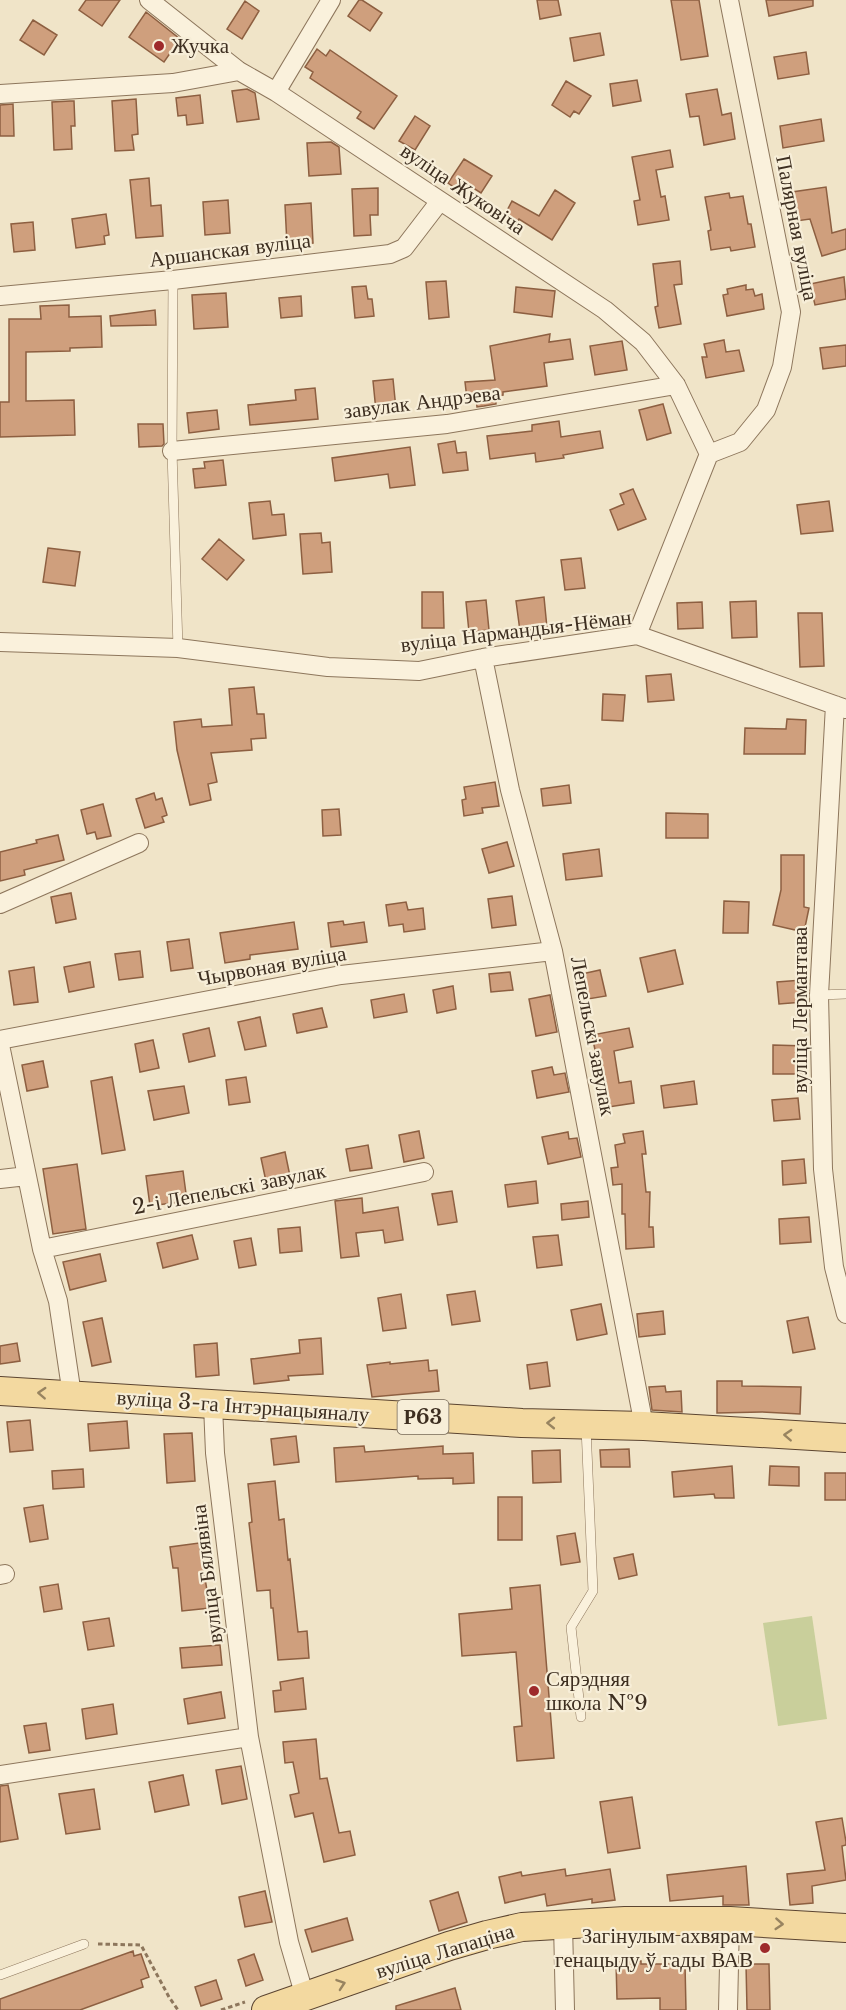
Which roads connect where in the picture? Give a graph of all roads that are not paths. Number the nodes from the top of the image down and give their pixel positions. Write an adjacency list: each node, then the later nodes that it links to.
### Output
1 (149, 0): 4 (street, вуліца Жуковіча)
2 (331, 0): 5 (street)
3 (729, 0): 12 (street, Палярная вуліца)
4 (239, 71): 5 (street, вуліца Жуковіча); 6 (street)
5 (276, 92): 7 (street, вуліца Жуковіча)
6 (0, 94)
7 (440, 201): 8 (street, Аршанская вуліца); 10 (street, вуліца Жуковіча)
8 (173, 280): 9 (street, Аршанская вуліца); 11 (lane)
9 (0, 296)
10 (676, 385): 11 (street, завулак Андрэева); 12 (street, вуліца Жуковіча)
11 (172, 451): 15 (lane)
12 (709, 454): 13 (street)
13 (637, 635): 16 (street, вуліца Нармандыя-Нёман); 17 (street, вуліца Нармандыя-Нёман)
14 (0, 642): 15 (street, вуліца Нармандыя-Нёман)
15 (178, 648): 16 (street, вуліца Нармандыя-Нёман)
16 (483, 658): 20 (street, Лепельскі завулак)
17 (840, 707): 22 (street, вуліца Лермантава)
18 (139, 843): 19 (street)
19 (0, 904)
20 (553, 951): 23 (street, Чырвоная вуліца); 35 (street, Лепельскі завулак)
21 (846, 994): 22 (lane)
22 (819, 995): 29 (street, вуліца Лермантава)
23 (0, 1040)
24 (0, 1045): 26 (street)
25 (424, 1172): 28 (street, 2-і Лепельскі завулак)
26 (27, 1176): 27 (street); 28 (street)
27 (0, 1179)
28 (42, 1249): 32 (street)
29 (840, 1266): 30 (street, вуліца Лермантава)
30 (846, 1314)
31 (0, 1391): 32 (main road, вуліца 3-га Інтэрнацыяналу / Р63, one-way to 31)
32 (72, 1395): 33 (main road, вуліца 3-га Інтэрнацыяналу / Р63)
33 (213, 1405): 34 (main road, вуліца 3-га Інтэрнацыяналу / Р63, one-way to 33); 38 (street, вуліца Бялявіна)
34 (586, 1424): 35 (main road, вуліца 3-га Інтэрнацыяналу / Р63); 37 (lane)
35 (644, 1426): 36 (main road, вуліца 3-га Інтэрнацыяналу / Р63, one-way to 35)
36 (846, 1438)
37 (581, 1717)
38 (249, 1737): 39 (street); 45 (street, вуліца Бялявіна)
39 (0, 1775)
40 (730, 1921): 41 (main road, вуліца Лапаціна); 42 (main road, вуліца Лапаціна, one-way to 42); 48 (street)
41 (563, 1924): 45 (main road, вуліца Лапаціна, one-way to 41); 47 (street)
42 (846, 1928)
43 (84, 1944): 44 (lane)
44 (0, 1975)
45 (305, 1997): 46 (main road, вуліца Лапаціна)
46 (266, 2010)
47 (565, 2010)
48 (728, 2010)

